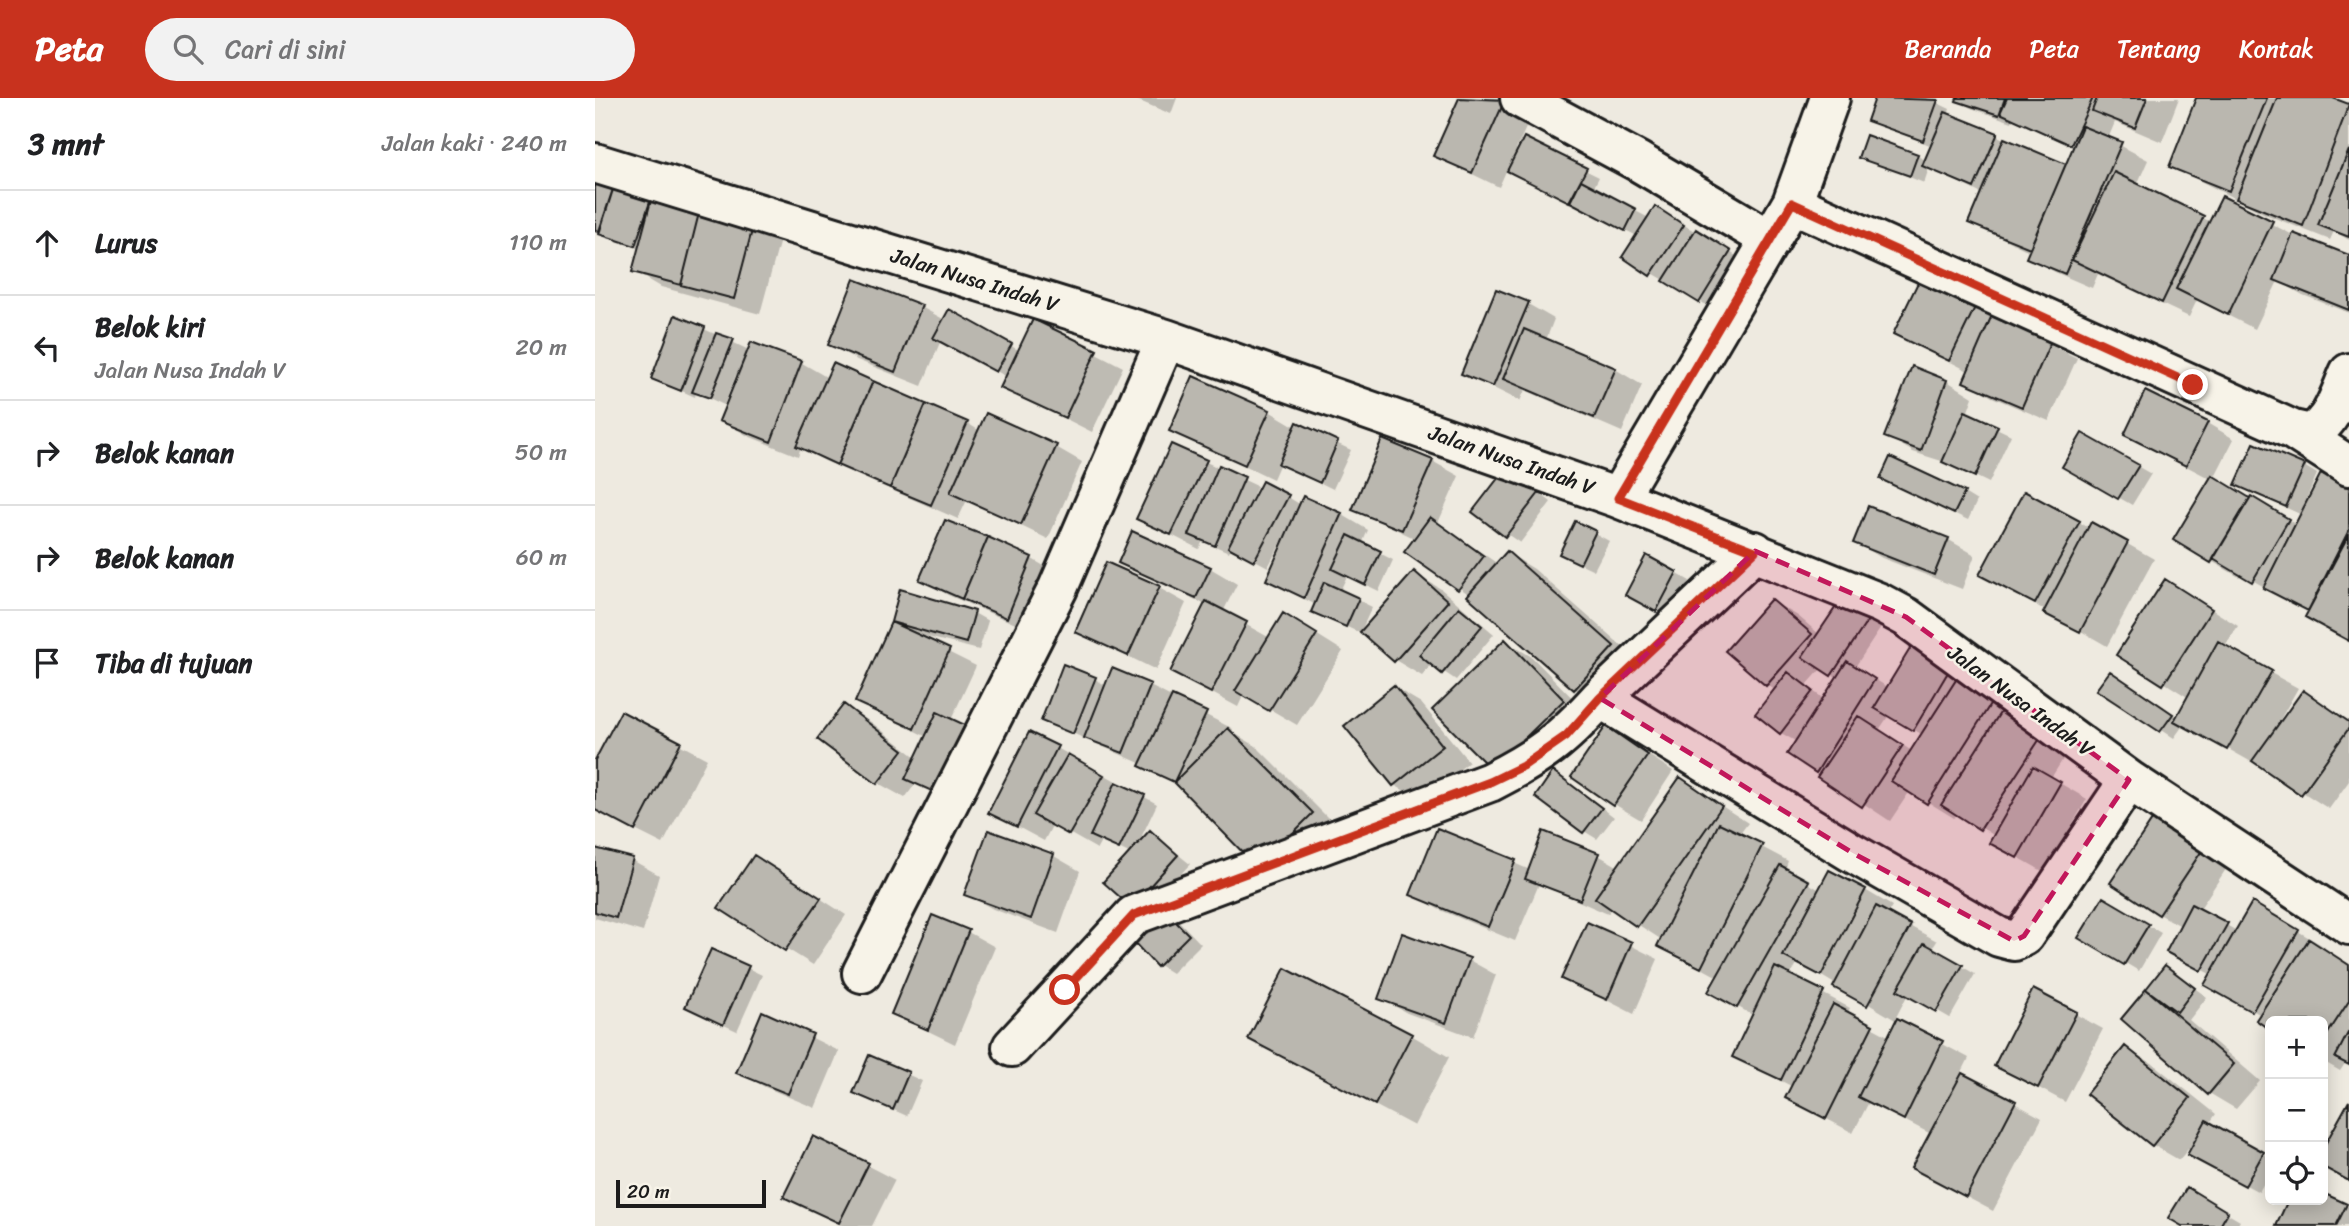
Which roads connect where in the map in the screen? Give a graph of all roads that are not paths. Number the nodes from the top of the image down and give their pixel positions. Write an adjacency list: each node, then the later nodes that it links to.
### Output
1 (1520, 98): 5 (street)
2 (1830, 98): 4 (street)
3 (595, 163): 6 (street, Jalan Nusa Indah V)
4 (1792, 203): 5 (street); 8 (street)
5 (1771, 240): 10 (street)
6 (1166, 338): 10 (street, Jalan Nusa Indah V); 15 (street)
7 (2349, 373): 8 (street)
8 (2293, 430): 9 (street)
9 (2349, 466)
10 (1618, 498): 11 (street, Jalan Nusa Indah V)
11 (1755, 551): 12 (street); 13 (street, Jalan Nusa Indah V)
12 (1600, 698): 13 (street); 16 (street)
13 (2129, 780): 14 (street, Jalan Nusa Indah V)
14 (2349, 925)
15 (862, 973)
16 (1012, 1047)

